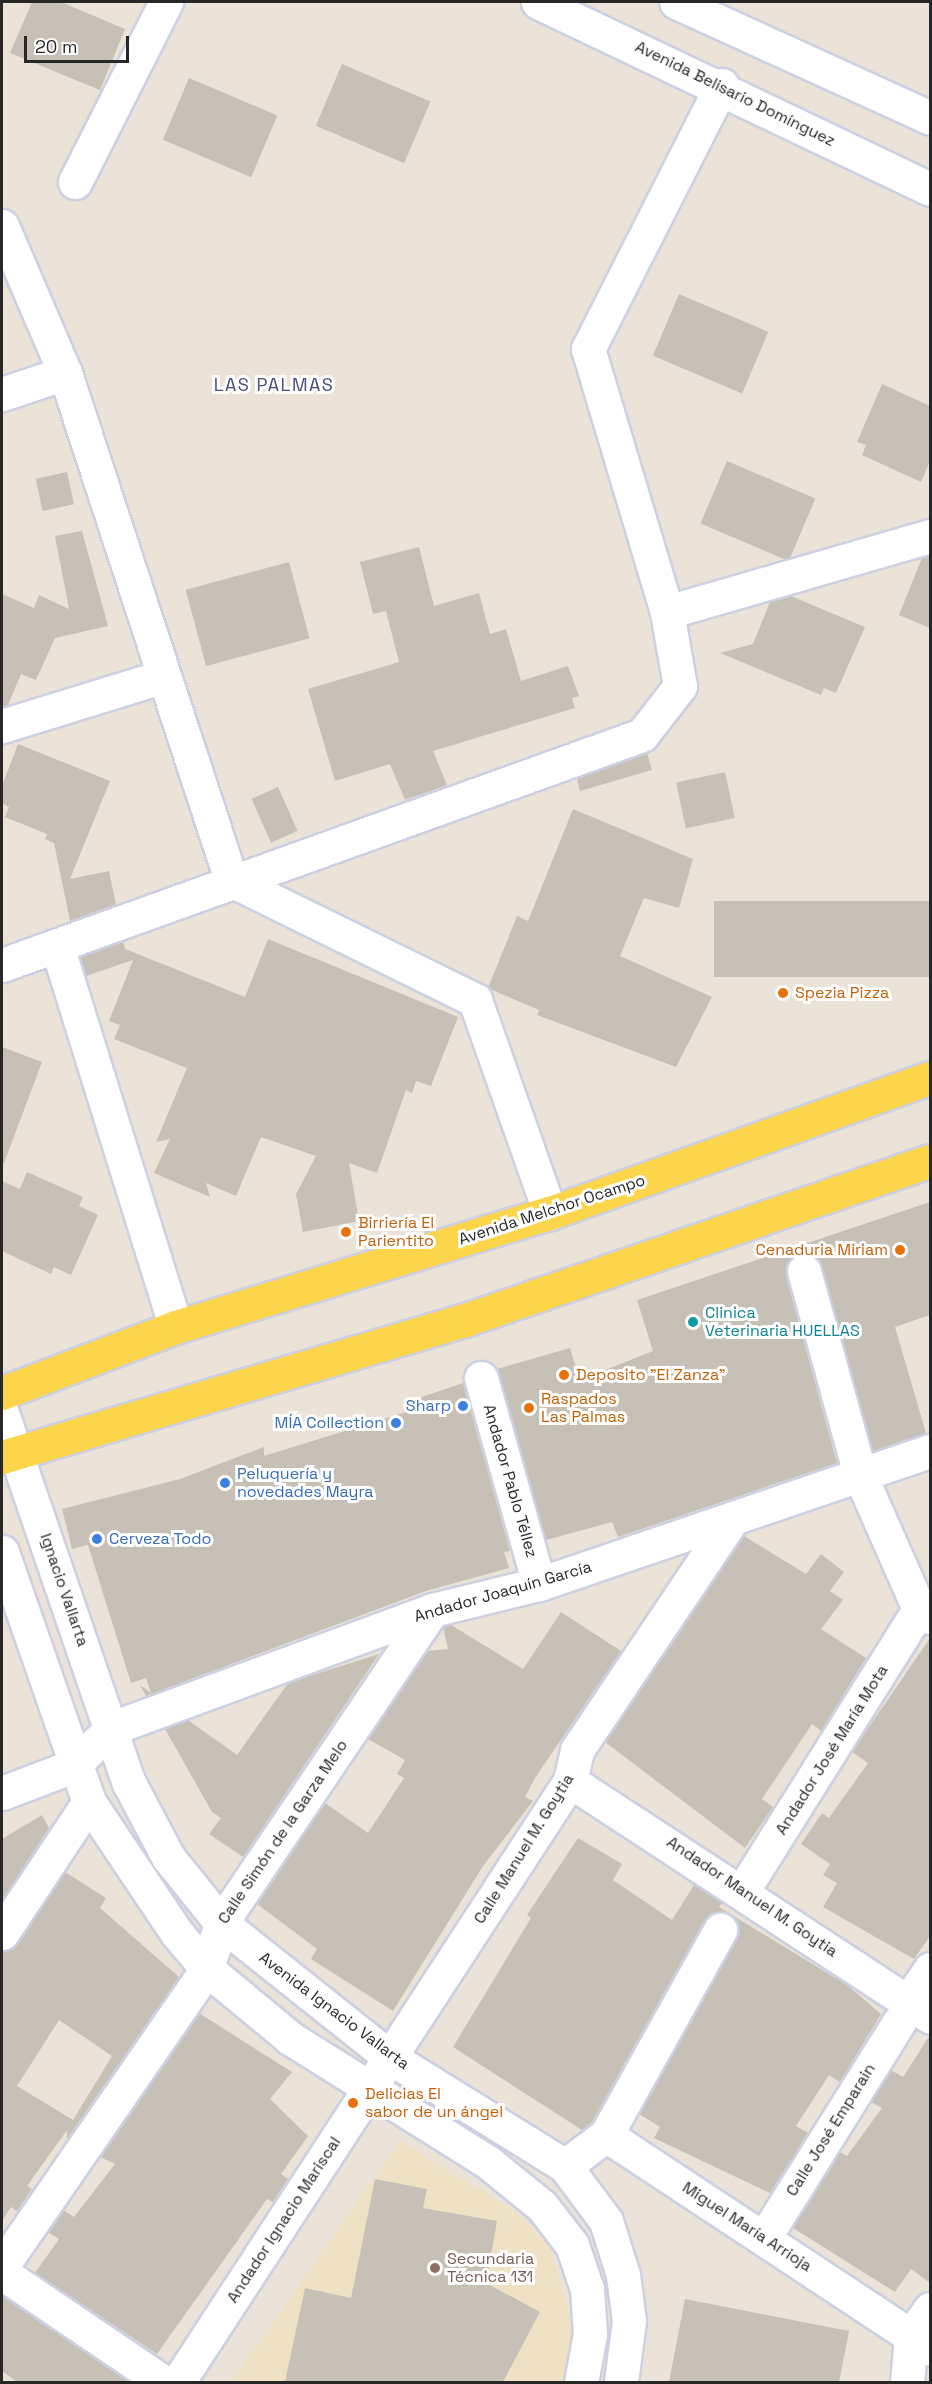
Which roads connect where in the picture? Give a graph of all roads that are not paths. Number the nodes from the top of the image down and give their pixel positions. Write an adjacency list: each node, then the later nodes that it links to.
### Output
1 (166, 2): 6 (street)
2 (537, 2): 4 (street, Avenida Belisario Domínguez)
3 (676, 2): 5 (street)
4 (722, 85): 7 (street, Avenida Belisario Domínguez); 12 (street)
5 (930, 118)
6 (75, 182)
7 (930, 189)
8 (2, 226): 9 (street)
9 (66, 374): 10 (street); 13 (street)
10 (2, 394)
11 (930, 536): 12 (street)
12 (667, 612): 15 (street)
13 (161, 677): 14 (street); 15 (street)
14 (2, 726)
15 (231, 880): 16 (street); 20 (street)
16 (57, 946): 17 (street); 22 (street)
17 (2, 965)
18 (930, 1078): 20 (main road, Avenida Melchor Ocampo)
19 (930, 1161): 27 (main road)
20 (550, 1213): 22 (main road, Avenida Melchor Ocampo)
21 (804, 1271): 28 (street)
22 (176, 1327): 24 (main road, Avenida Melchor Ocampo)
23 (481, 1378): 31 (street, Andador Pablo Téllez)
24 (2, 1393)
25 (2, 1413): 27 (street, Ignacio Vallarta)
26 (930, 1451): 28 (street, Andador Joaquín García)
27 (8, 1454): 34 (street, Ignacio Vallarta)
28 (860, 1475): 29 (street, Andador Joaquín García); 33 (street)
29 (732, 1519): 31 (street, Andador Joaquín García); 36 (street, Calle Manuel M. Goytia)
30 (2, 1552): 35 (street)
31 (539, 1584): 32 (street, Andador Joaquín García)
32 (432, 1610): 34 (street, Andador Joaquín García); 40 (street, Calle Simón de la Garza Melo)
33 (924, 1613): 39 (street, Andador José María Mota)
34 (112, 1728): 35 (street); 40 (street, Avenida Ignacio Vallarta)
35 (73, 1766): 37 (street); 38 (street)
36 (570, 1781): 39 (street, Andador Manuel M. Goytia); 46 (street, Calle Manuel M. Goytia)
37 (2, 1793)
38 (89, 1802): 42 (street); 43 (street)
39 (743, 1890): 45 (street, Andador Manuel M. Goytia)
40 (220, 1923): 43 (street, Calle Simón de la Garza Melo); 46 (street, Avenida Ignacio Vallarta)
41 (720, 1930): 48 (street)
42 (2, 1933)
43 (207, 1969): 47 (street); 51 (street, Calle Simón de la Garza Melo)
44 (930, 1970): 45 (street, Calle José Emparain)
45 (912, 2014): 50 (street, Calle José Emparain)
46 (391, 2058): 47 (street, Andador Ignacio Mariscal); 49 (street, Avenida Ignacio Vallarta)
47 (369, 2092): 56 (street, Andador Ignacio Mariscal); 57 (street)
48 (606, 2135): 49 (street); 50 (street, Miguel María Arrioja)
49 (565, 2166): 58 (street, Avenida Ignacio Vallarta)
50 (764, 2238): 54 (street, Miguel María Arrioja)
51 (2, 2266)
52 (2, 2273): 55 (street)
53 (930, 2309): 54 (street)
54 (921, 2342): 59 (street)
55 (163, 2382)
56 (178, 2382)
57 (581, 2382)
58 (621, 2382)
59 (907, 2382)

